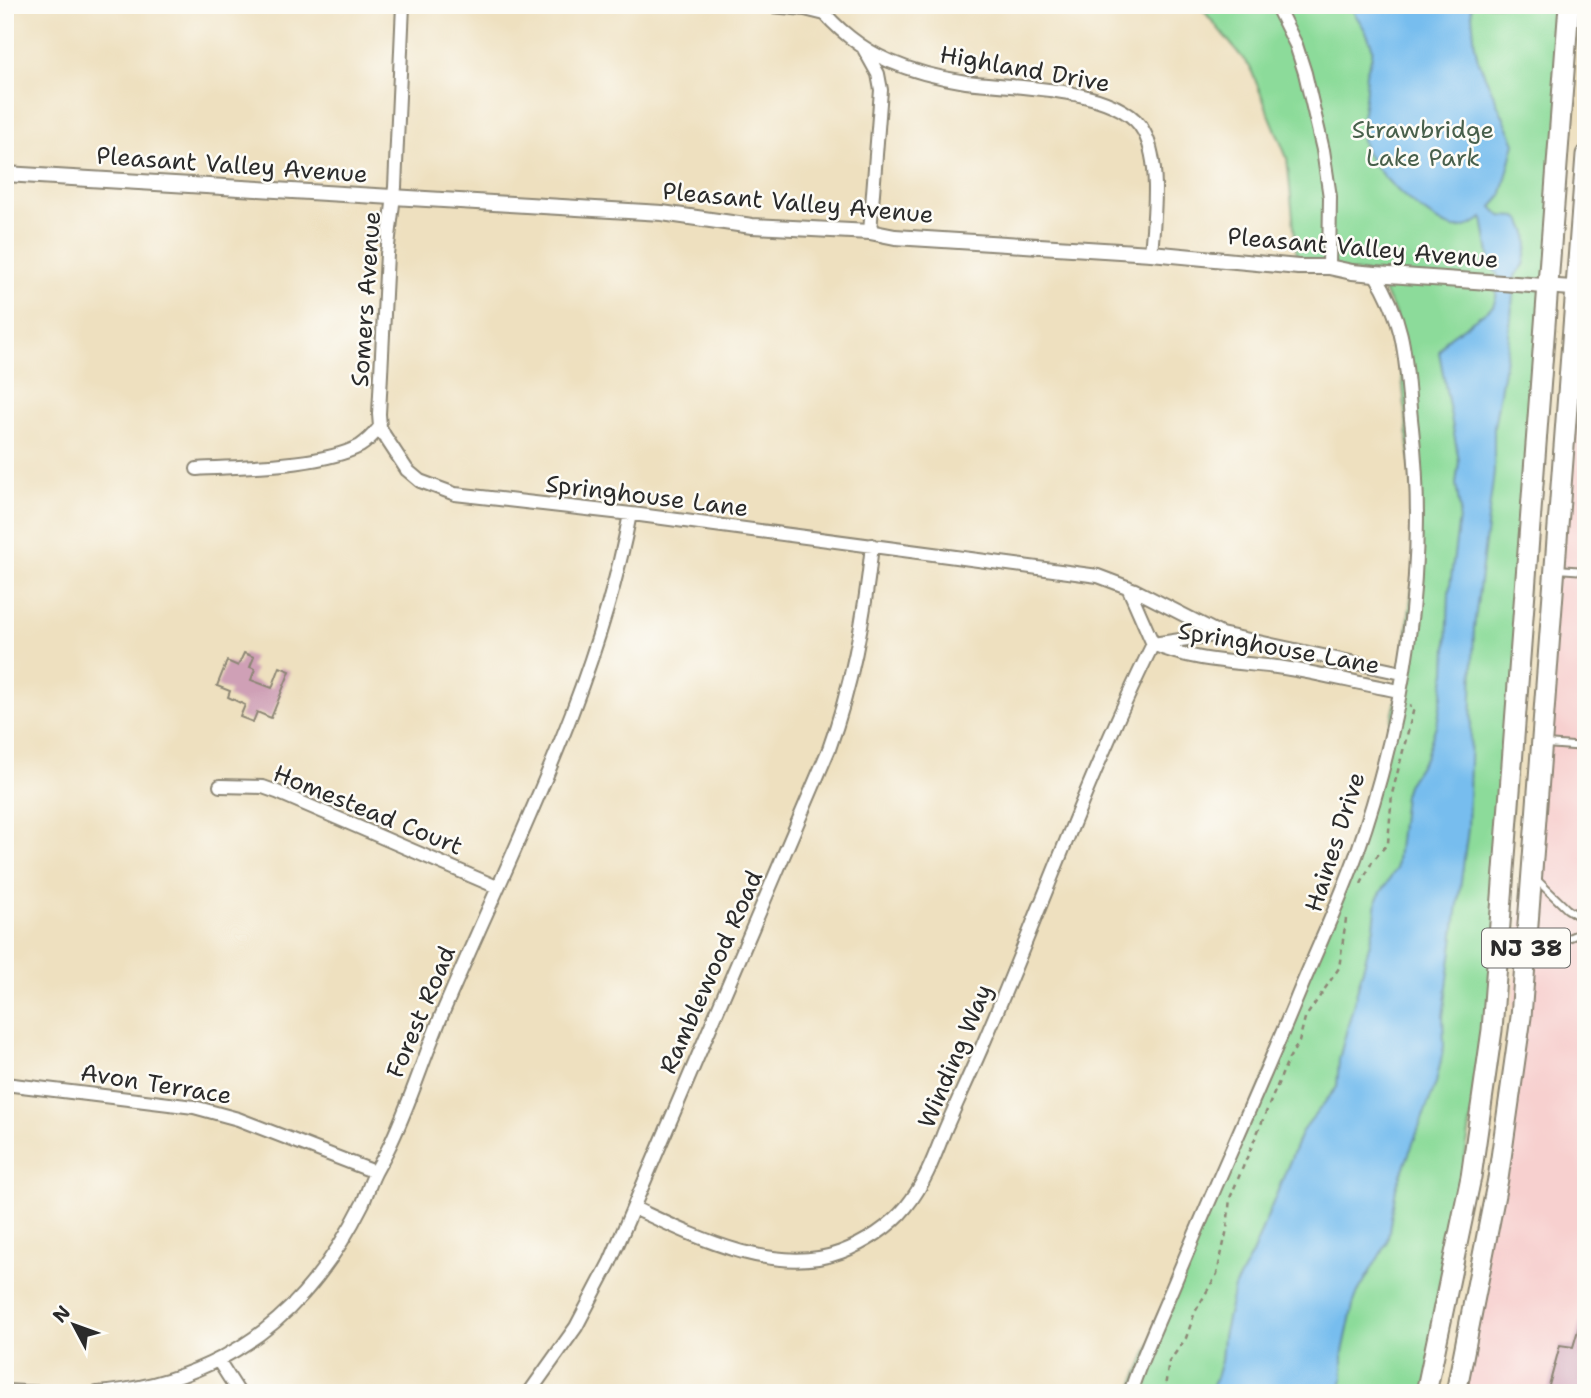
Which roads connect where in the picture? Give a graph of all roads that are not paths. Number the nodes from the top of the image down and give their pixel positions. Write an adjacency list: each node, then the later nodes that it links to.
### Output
1 (403, 5): 9 (street, Somers Avenue)
2 (760, 5): 5 (street)
3 (1276, 5): 12 (street)
4 (1569, 5): 14 (highway, NJ 38)
5 (822, 10): 6 (street, Highland Drive)
6 (863, 46): 10 (street); 11 (street, Highland Drive)
7 (1586, 155): 15 (highway, NJ 38)
8 (5, 174): 9 (street, Pleasant Valley Avenue)
9 (394, 198): 10 (street, Pleasant Valley Avenue); 16 (street, Somers Avenue)
10 (870, 232): 11 (street, Pleasant Valley Avenue)
11 (1150, 253): 12 (street, Pleasant Valley Avenue)
12 (1329, 267): 13 (street, Pleasant Valley Avenue)
13 (1375, 274): 14 (street, Pleasant Valley Avenue); 25 (street, Haines Drive)
14 (1548, 286): 15 (street, Pleasant Valley Avenue); 45 (highway, NJ 38)
15 (1581, 288): 20 (highway, NJ 38)
16 (380, 427): 17 (street); 18 (street, Springhouse Lane)
17 (197, 469)
18 (629, 514): 19 (street, Springhouse Lane); 31 (street, Forest Road)
19 (872, 545): 22 (street, Springhouse Lane); 37 (street, Ramblewood Road)
20 (1555, 569): 21 (lane); 27 (highway, NJ 38)
21 (1586, 571)
22 (1128, 587): 23 (street, Springhouse Lane); 24 (street, Springhouse Lane)
23 (1221, 634): 24 (street, Springhouse Lane); 25 (street, Springhouse Lane)
24 (1153, 644): 26 (street, Springhouse Lane); 37 (street, Winding Way)
25 (1402, 673): 26 (street, Haines Drive)
26 (1399, 697): 44 (street, Haines Drive)
27 (1542, 743): 28 (lane); 30 (highway, NJ 38)
28 (1586, 747)
29 (220, 786): 31 (street, Homestead Court)
30 (1532, 875): 32 (lane); 34 (highway, NJ 38)
31 (497, 887): 36 (street, Forest Road)
32 (1586, 921)
33 (1586, 931): 34 (lane)
34 (1525, 966): 46 (highway, NJ 38)
35 (5, 1084): 36 (street, Avon Terrace)
36 (375, 1172): 38 (street, Forest Road)
37 (634, 1209): 43 (street, Ramblewood Road)
38 (218, 1360): 41 (street, Forest Road); 42 (street)
39 (5, 1391): 40 (street)
40 (45, 1393)
41 (97, 1393)
42 (239, 1393)
43 (529, 1393)
44 (1129, 1393)
45 (1426, 1393)
46 (1457, 1393)

